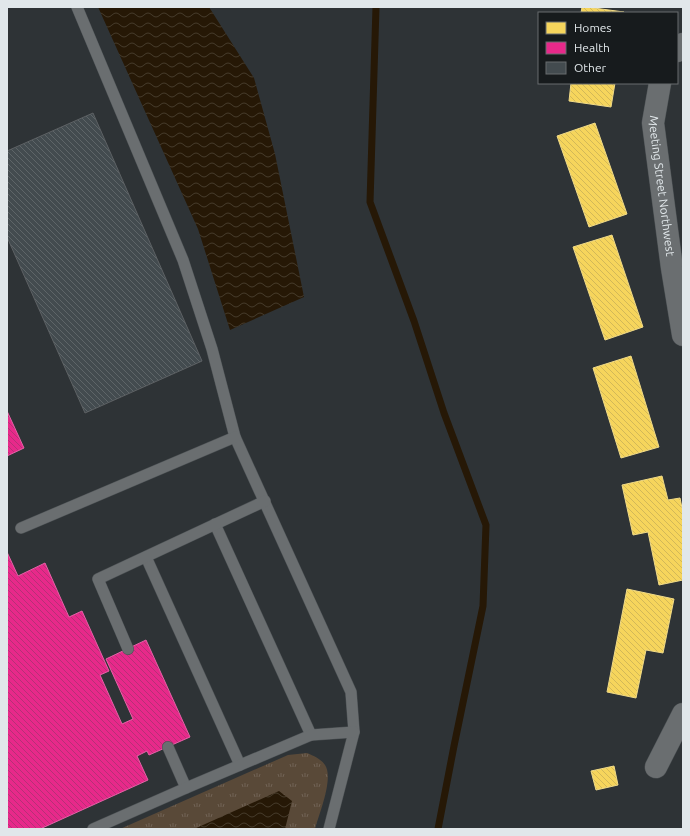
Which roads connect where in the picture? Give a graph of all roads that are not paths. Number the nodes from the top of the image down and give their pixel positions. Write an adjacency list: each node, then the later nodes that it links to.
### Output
1 (76, 7): 5 (lane)
2 (660, 84): 3 (street, Meeting Street Northwest)
3 (678, 268): 4 (street, Meeting Street Northwest)
4 (683, 335)
5 (235, 437): 6 (lane); 8 (lane)
6 (265, 501): 7 (lane); 12 (lane)
7 (216, 524): 9 (lane); 13 (lane)
8 (21, 528)
9 (146, 557): 10 (lane); 15 (lane)
10 (128, 649)
11 (683, 714): 16 (street)
12 (354, 732): 13 (lane); 19 (lane)
13 (311, 735): 15 (lane)
14 (168, 747): 17 (lane)
15 (240, 765): 17 (lane)
16 (656, 767)
17 (186, 788): 18 (lane)
18 (93, 829)
19 (329, 829)

